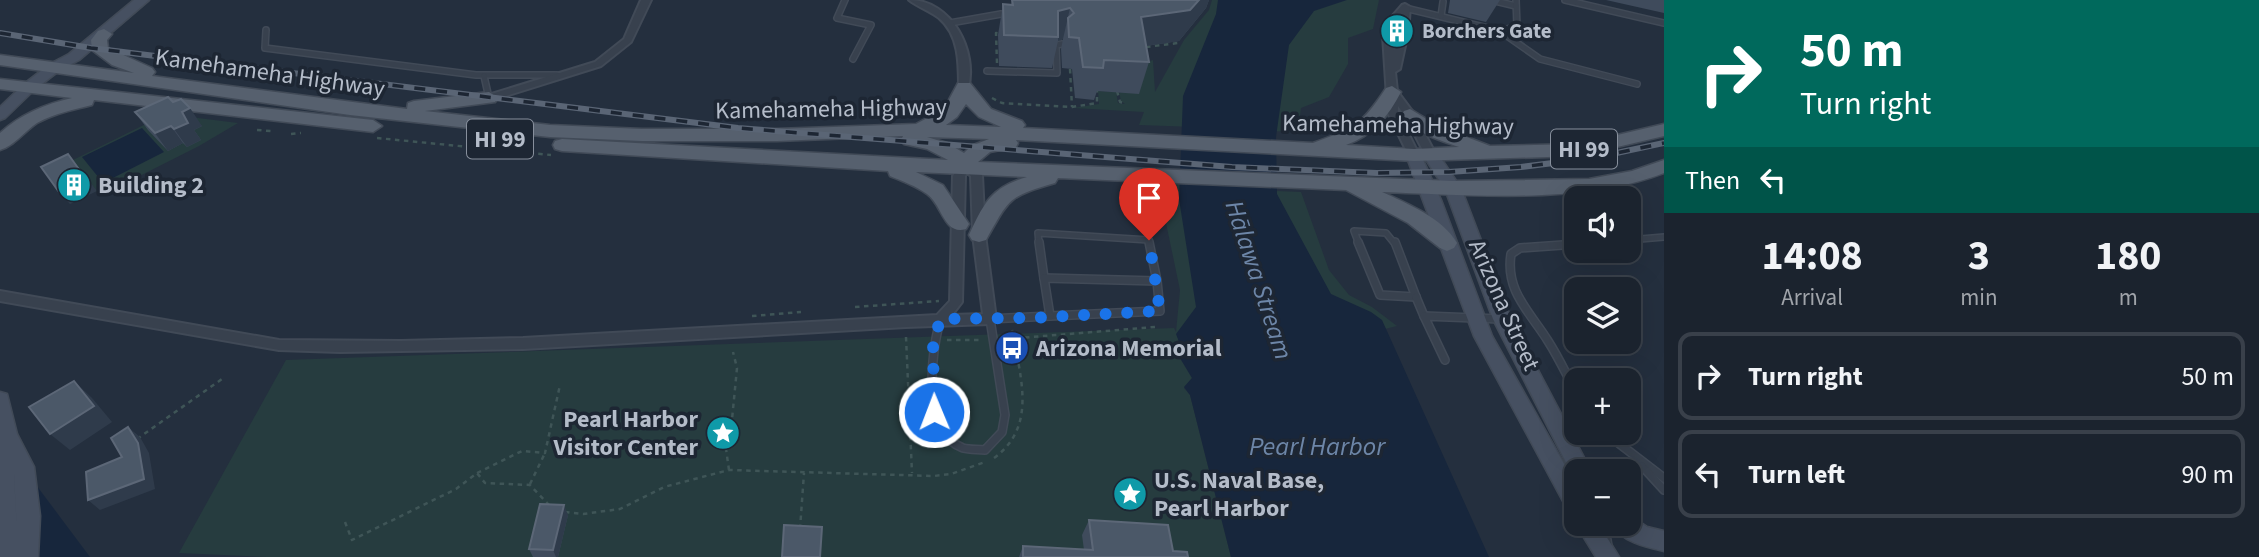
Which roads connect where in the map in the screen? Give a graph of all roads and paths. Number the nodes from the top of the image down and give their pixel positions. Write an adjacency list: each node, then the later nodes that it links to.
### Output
1 (142, 0): 16 (street)
2 (646, 0): 28 (street)
3 (845, 0): 21 (lane)
4 (914, 0): 12 (street)
5 (1491, 0): 8 (lane)
6 (1565, 0): 13 (lane)
7 (1443, 2): 11 (lane)
8 (1516, 3): 15 (lane)
9 (1406, 4): 11 (lane); 34 (street)
10 (1001, 13): 12 (lane)
11 (1441, 16): 15 (lane)
12 (950, 23): 36 (street)
13 (1664, 23)
14 (266, 30): 29 (lane)
15 (1500, 31): 32 (lane)
16 (104, 34): 24 (street); 30 (main road)
17 (1006, 34): 23 (path)
18 (1178, 43): 20 (path)
19 (1062, 44): 26 (lane)
20 (1138, 48)
21 (853, 59)
22 (0, 60): 24 (main road, Kamehameha Highway / HI 99)
23 (986, 62)
24 (55, 67): 27 (main road); 30 (main road, Kamehameha Highway / HI 99); 35 (street)
25 (1080, 69): 44 (path)
26 (987, 71)
27 (0, 72)
28 (570, 75): 29 (lane); 42 (street)
29 (484, 76): 42 (lane)
30 (171, 83): 45 (main road, Kamehameha Highway / HI 99)
31 (0, 84): 35 (main road, Kamehameha Highway / HI 99)
32 (1637, 84)
33 (1116, 85): 39 (path)
34 (1392, 86): 47 (street); 59 (main road); 61 (street)
35 (29, 87): 41 (main road, Kamehameha Highway / HI 99); 46 (street)
36 (964, 87): 49 (main road); 56 (main road)
37 (1103, 90): 44 (path)
38 (1110, 91): 39 (path)
39 (1117, 92): 43 (path)
40 (986, 95): 44 (path)
41 (123, 98): 58 (main road); 63 (main road, Kamehameha Highway / HI 99)
42 (489, 98): 45 (main road)
43 (1125, 103)
44 (1072, 107)
45 (350, 109): 53 (main road, Kamehameha Highway / HI 99)
46 (0, 114)
47 (1410, 115): 60 (main road); 61 (street)
48 (257, 130): 51 (path)
49 (905, 130): 53 (main road, Kamehameha Highway / HI 99); 55 (main road, Kamehameha Highway / HI 99)
50 (1664, 130): 60 (main road, Kamehameha Highway / HI 99)
51 (271, 131)
52 (304, 132): 54 (path)
53 (833, 133): 64 (main road)
54 (291, 134)
55 (1070, 136): 56 (main road, Kamehameha Highway / HI 99); 64 (main road)
56 (1104, 137): 59 (main road, Kamehameha Highway / HI 99)
57 (376, 138): 62 (path)
58 (0, 144)
59 (1315, 149): 61 (main road, Kamehameha Highway / HI 99)
60 (1501, 154): 61 (main road, Kamehameha Highway / HI 99)
61 (1423, 155): 68 (street, Arizona Street); 69 (street, Arizona Street)
62 (562, 156)
63 (878, 164): 64 (main road, Kamehameha Highway / HI 99); 70 (main road)
64 (966, 166): 66 (main road, Kamehameha Highway / HI 99); 70 (street); 71 (street)
65 (1664, 166): 69 (main road, Kamehameha Highway / HI 99)
66 (1071, 172): 67 (main road, Kamehameha Highway / HI 99); 71 (main road)
67 (1342, 182): 68 (main road, Kamehameha Highway / HI 99); 74 (main road)
68 (1429, 186): 69 (main road, Kamehameha Highway / HI 99); 74 (street, Arizona Street)
69 (1453, 188): 89 (street, Arizona Street)
70 (959, 224): 87 (street)
71 (979, 234): 88 (street)
72 (1664, 237): 73 (lane)
73 (1641, 239)
74 (1447, 243): 86 (street, Arizona Street)
75 (1564, 245): 97 (lane)
76 (1044, 278): 77 (lane); 77 (lane); 85 (lane)
77 (1157, 281): 85 (lane)
78 (0, 296): 87 (street)
79 (1417, 297): 79 (lane); 83 (lane)
80 (943, 300): 81 (path)
81 (855, 307)
82 (802, 312): 84 (path)
83 (1424, 316): 86 (lane); 96 (lane)
84 (743, 317)
85 (1050, 317): 88 (lane)
86 (1476, 318): 89 (lane); 113 (street, Arizona Street)
87 (941, 319): 88 (street); 88 (lane)
88 (990, 319)
89 (1502, 319): 105 (street, Arizona Street)
90 (1155, 327): 92 (path)
91 (906, 337): 111 (path)
92 (1007, 339)
93 (946, 340): 94 (path)
94 (979, 340)
95 (733, 352): 109 (path)
96 (1444, 360)
97 (1564, 370)
98 (222, 379): 101 (path)
99 (560, 385): 104 (path)
100 (0, 400): 102 (street)
101 (136, 440)
102 (4, 443): 124 (street); 125 (street)
103 (1619, 445): 106 (lane)
104 (545, 453): 110 (path); 114 (path)
105 (1575, 459)
106 (1636, 459)
107 (1641, 462): 112 (lane)
108 (1641, 465): 115 (lane)
109 (729, 470): 117 (path); 119 (path)
110 (477, 473): 114 (path); 118 (path)
111 (912, 475)
112 (1664, 478)
113 (1564, 483)
114 (530, 485): 116 (path)
115 (1664, 490)
116 (550, 506)
117 (562, 511)
118 (345, 522)
119 (800, 529)
120 (1641, 535): 123 (street)
121 (1595, 536): 126 (street)
122 (1606, 536): 126 (lane)
123 (1664, 541)
124 (8, 557)
125 (27, 557)
126 (1609, 557)

